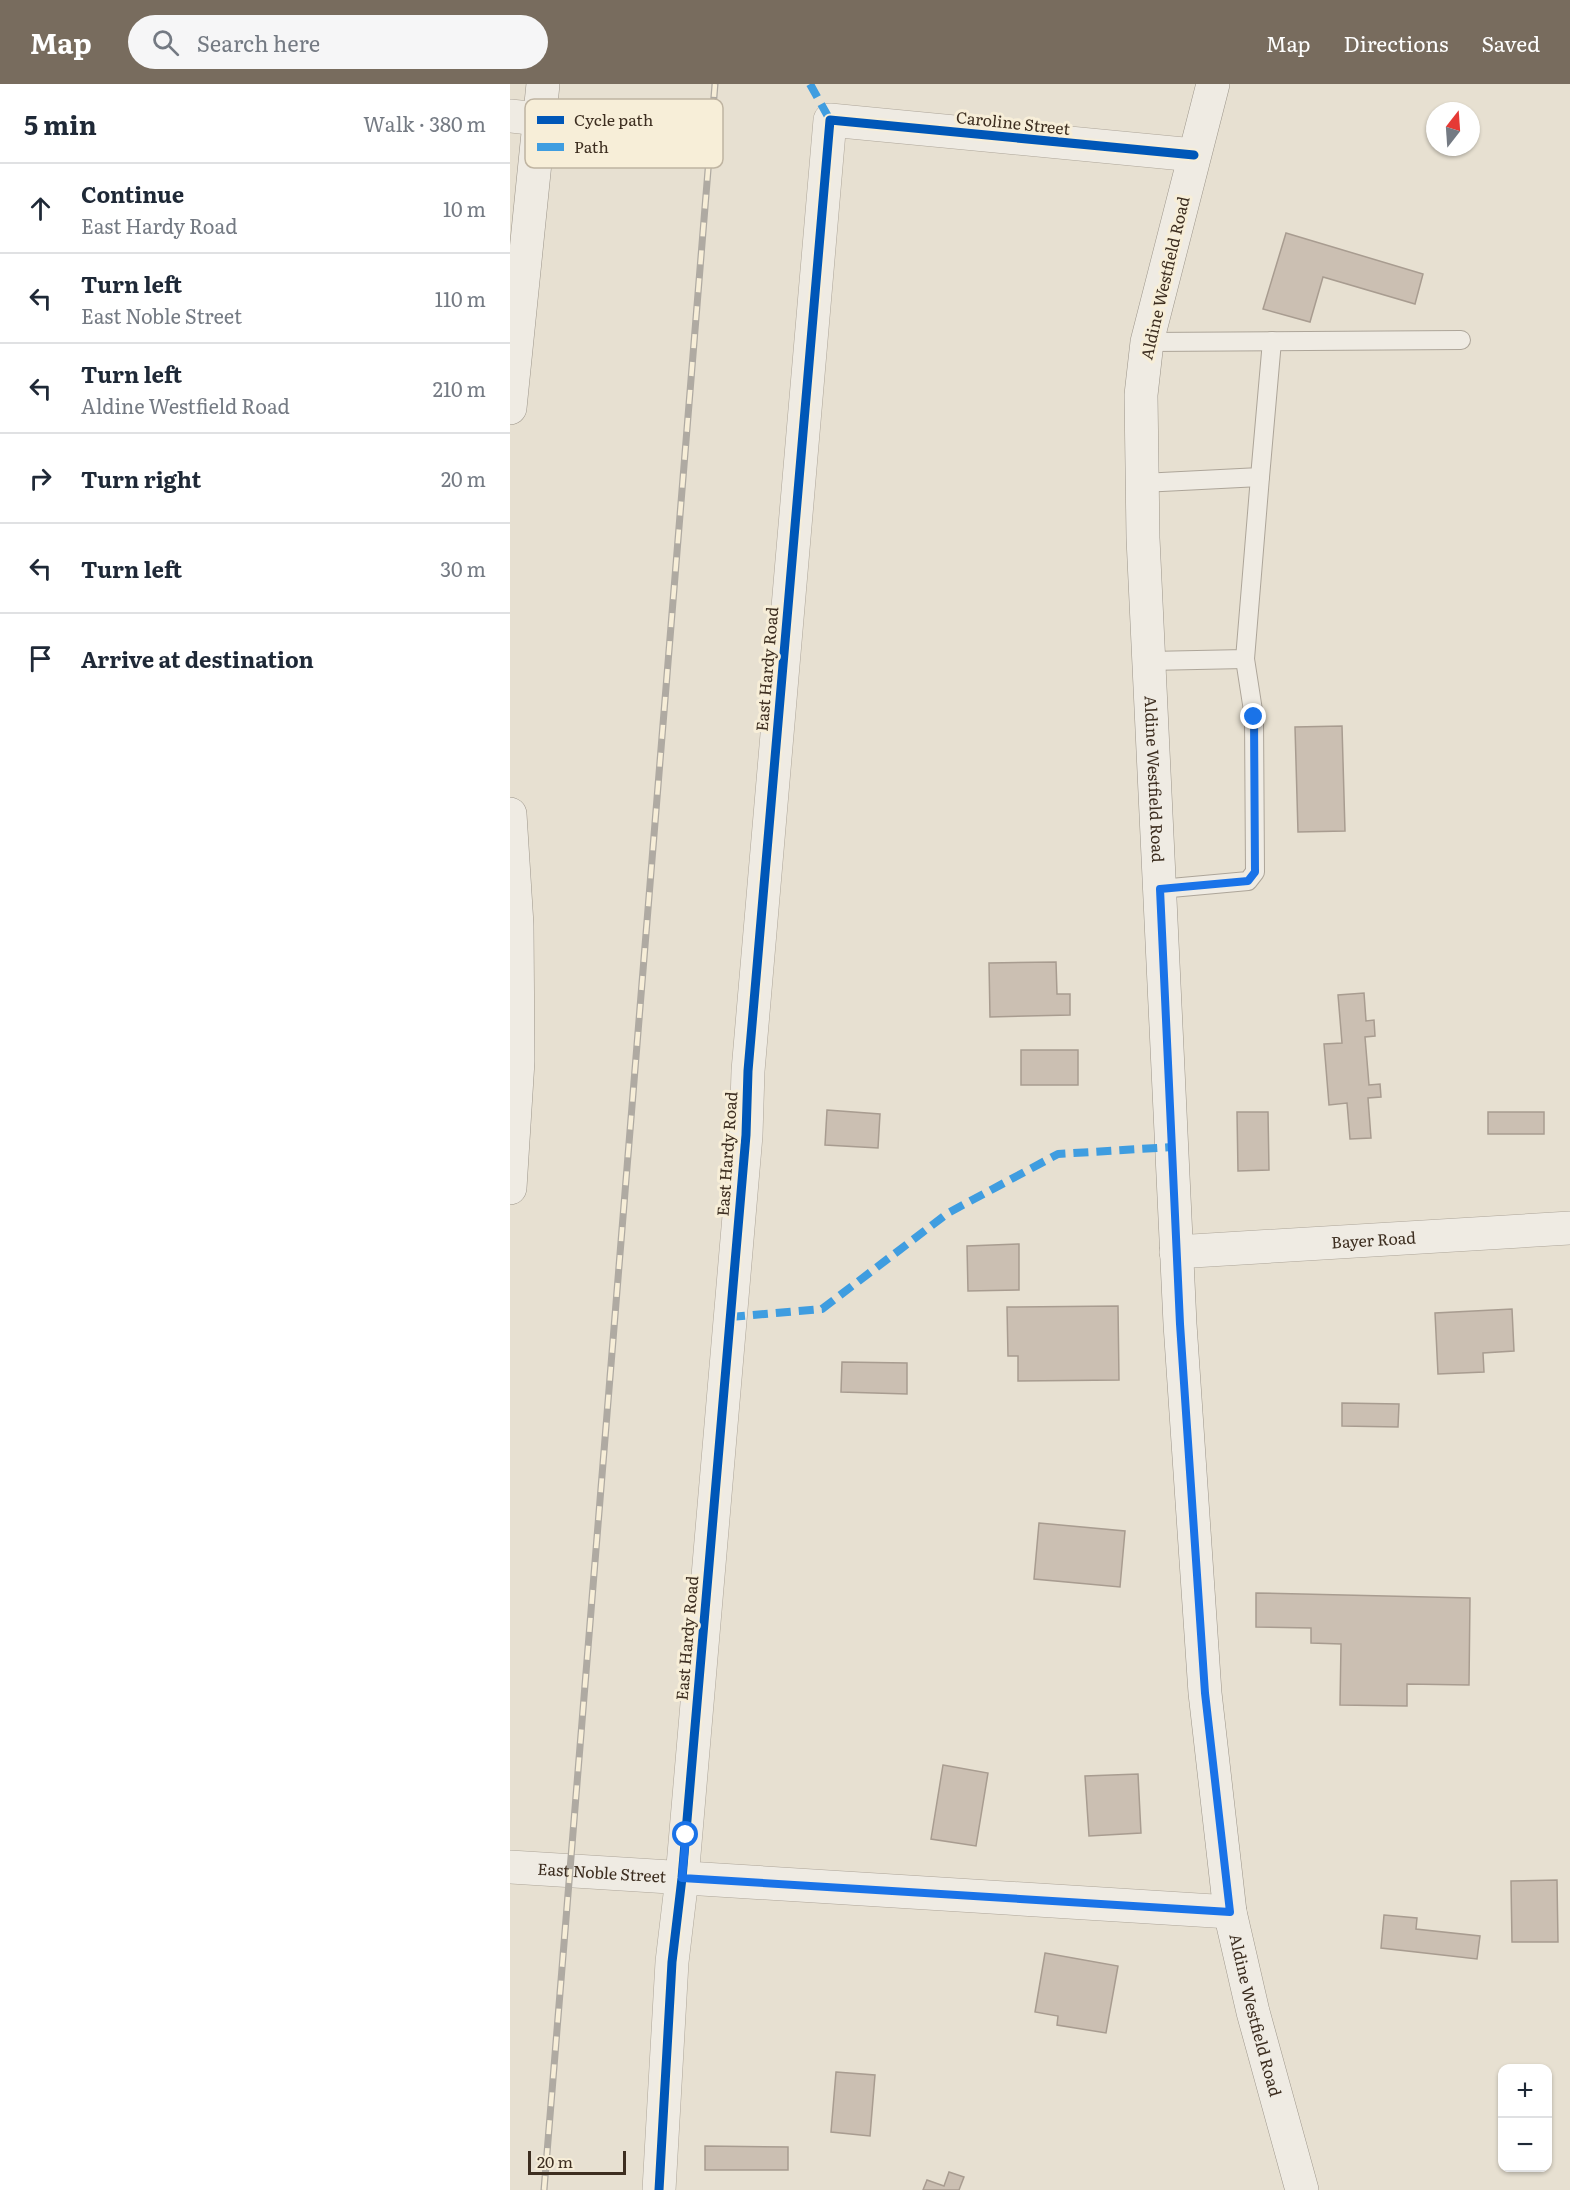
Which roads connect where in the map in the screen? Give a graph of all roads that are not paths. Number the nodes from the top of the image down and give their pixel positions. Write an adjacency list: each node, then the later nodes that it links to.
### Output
1 (543, 84): 3 (street)
2 (1213, 84): 6 (street, Aldine Westfield Road)
3 (535, 99)
4 (525, 118): 10 (street)
5 (830, 120): 6 (street, Caroline Street); 21 (street, East Hardy Road)
6 (1194, 155): 9 (street, Aldine Westfield Road)
7 (1461, 340): 8 (lane)
8 (1272, 341): 9 (lane); 11 (lane)
9 (1147, 342): 12 (street, Aldine Westfield Road)
10 (510, 408)
11 (1260, 477): 12 (lane); 13 (lane)
12 (1142, 483): 14 (street, Aldine Westfield Road)
13 (1245, 659): 14 (lane); 16 (lane)
14 (1149, 661): 16 (street, Aldine Westfield Road)
15 (510, 814): 17 (street)
16 (1160, 889): 19 (street, Aldine Westfield Road)
17 (510, 1188)
18 (1570, 1228): 19 (street, Bayer Road)
19 (1176, 1251): 22 (street, Aldine Westfield Road)
20 (510, 1868): 21 (street, East Noble Street)
21 (682, 1878): 22 (street, East Noble Street); 23 (street, East Hardy Road)
22 (1230, 1912): 24 (street, Aldine Westfield Road)
23 (659, 2190)
24 (1302, 2190)

